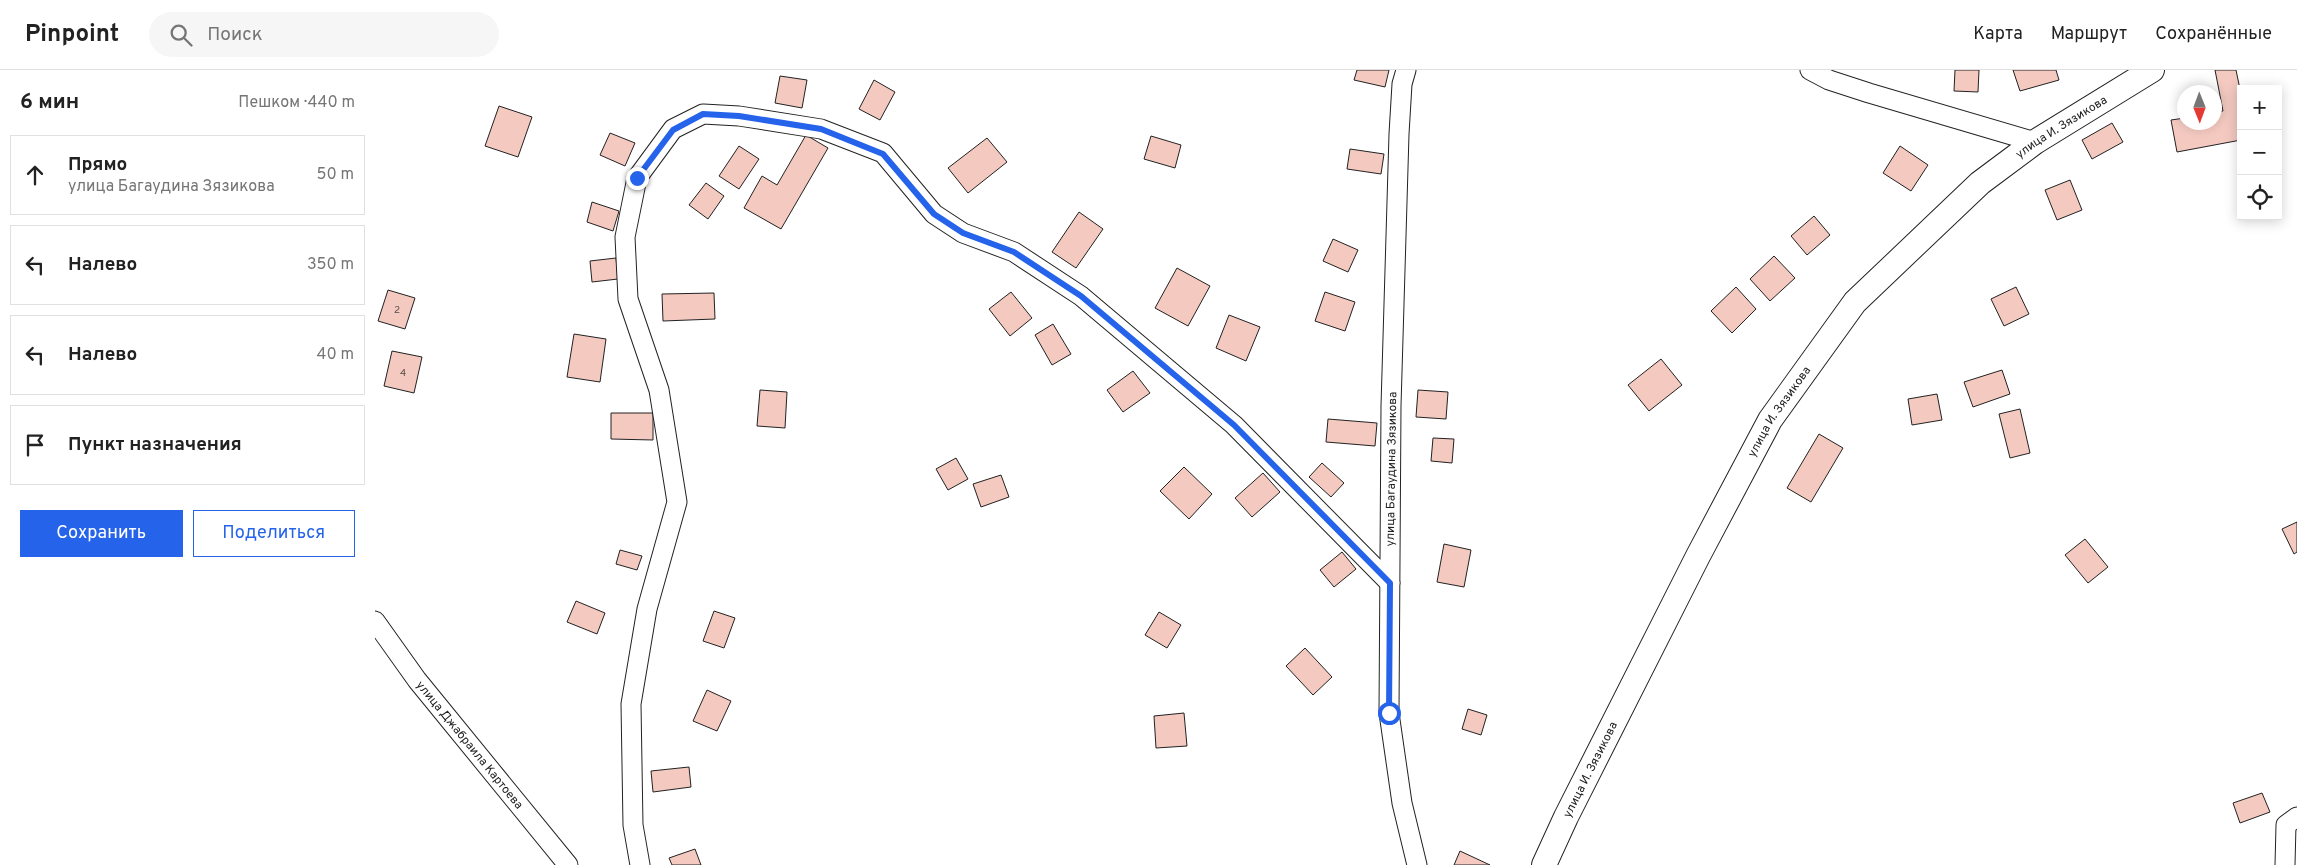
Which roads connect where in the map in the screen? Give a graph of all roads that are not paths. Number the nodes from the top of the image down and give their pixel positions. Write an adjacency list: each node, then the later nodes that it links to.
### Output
1 (1406, 70): 5 (street, улица Багаудина Зязикова)
2 (1810, 70): 4 (street)
3 (2152, 70): 4 (main road, улица И. Зязикова)
4 (2035, 142): 11 (main road, улица И. Зязикова)
5 (1390, 583): 9 (street); 10 (street, улица Багаудина Зязикова)
6 (375, 621): 8 (street, улица Джабраила Картоева)
7 (2297, 817): 12 (street)
8 (568, 865)
9 (640, 865)
10 (1417, 865)
11 (1545, 865)
12 (2285, 865)

